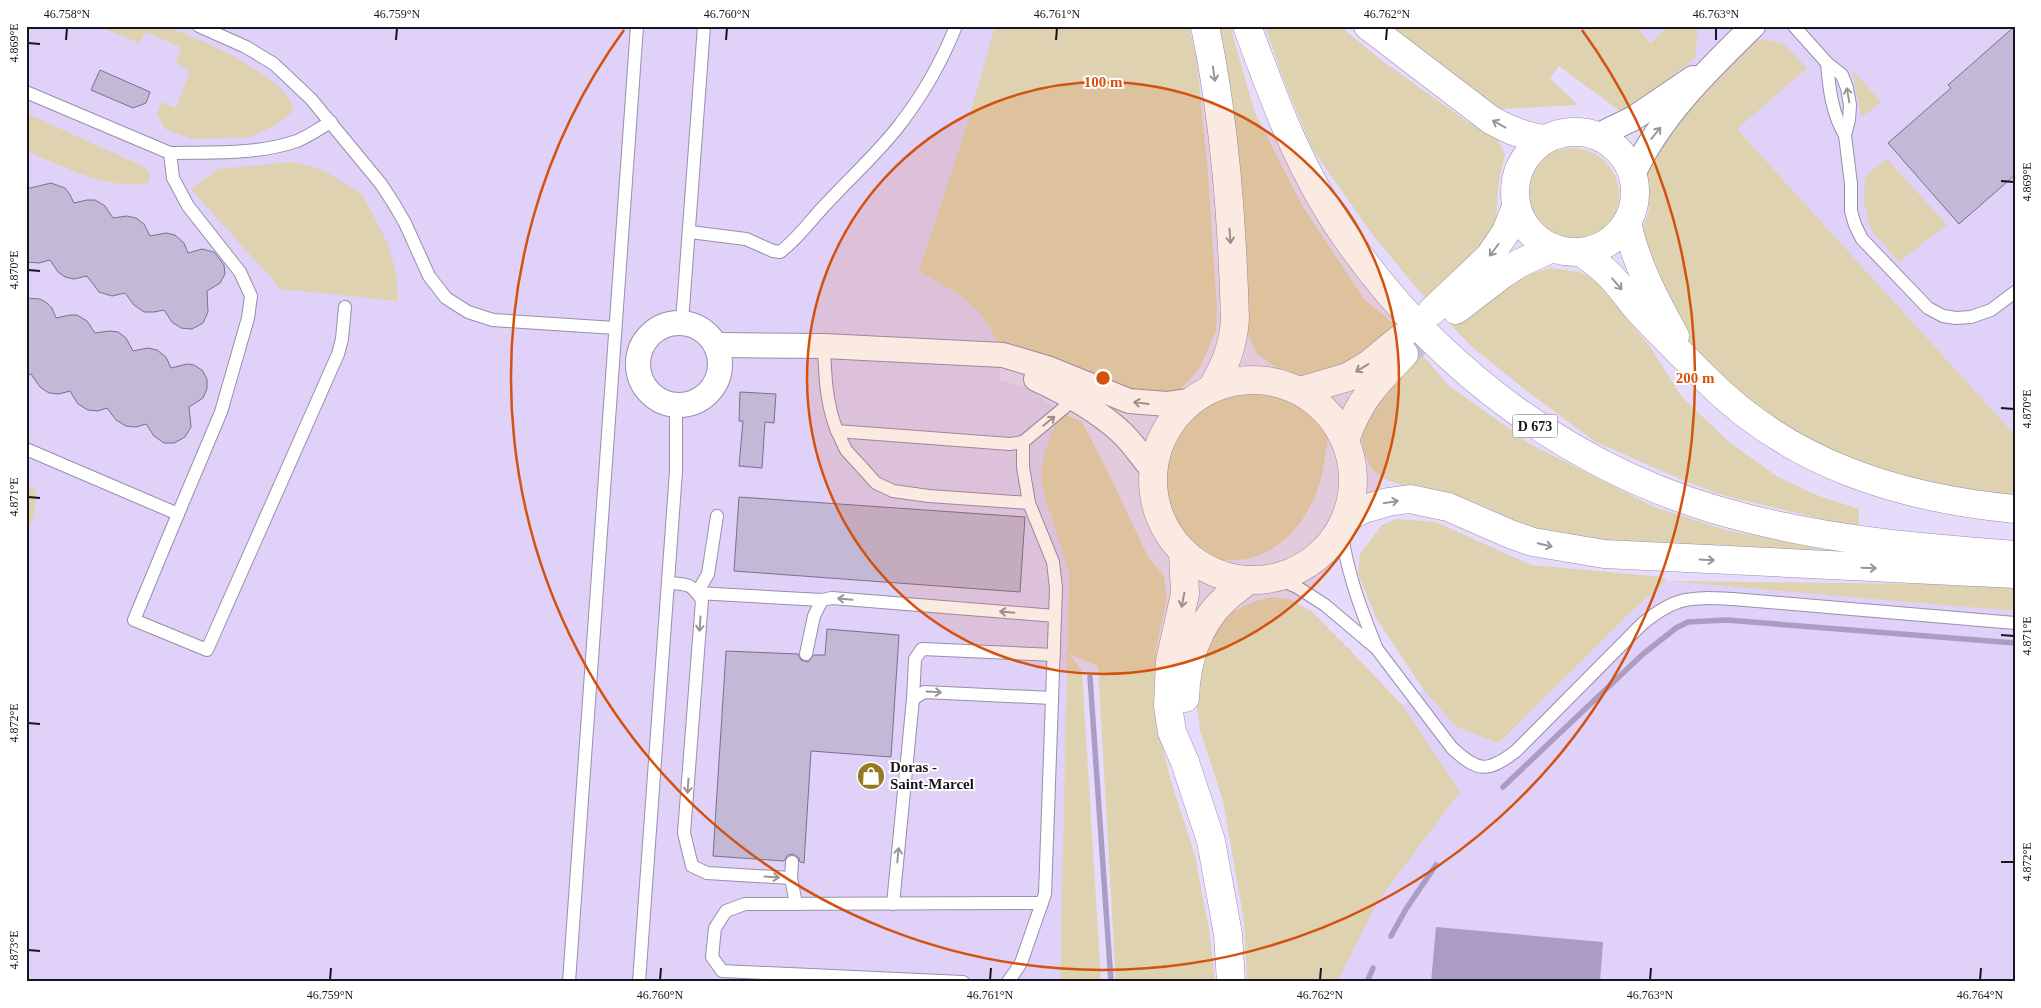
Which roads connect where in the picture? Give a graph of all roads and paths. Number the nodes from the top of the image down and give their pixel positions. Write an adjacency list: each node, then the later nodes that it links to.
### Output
1 (199, 26): 12 (lane)
2 (637, 26): 25 (lane)
3 (704, 26): 19 (lane)
4 (956, 26): 19 (lane)
5 (1206, 26): 31 (main road, one-way to 31)
6 (1247, 26): 45 (main road, D 673)
7 (1368, 26): 14 (main road, one-way to 7)
8 (1753, 26): 10 (street)
9 (1794, 26): 22 (lane)
10 (1712, 66): 13 (street); 16 (street, one-way to 10)
11 (26, 92): 15 (lane)
12 (331, 122): 15 (lane); 25 (lane)
13 (1597, 136): 14 (main road); 16 (main road)
14 (1545, 139): 17 (main road)
15 (170, 153): 41 (lane)
16 (1632, 176): 18 (main road)
17 (1516, 207): 20 (main road); 20 (main road, one-way to 20)
18 (1627, 222): 21 (main road); 29 (main road)
19 (690, 232): 24 (lane)
20 (1552, 248): 21 (main road)
21 (1581, 252): 29 (main road, one-way to 29)
22 (2015, 292)
23 (346, 307): 41 (lane)
24 (682, 322): 26 (street); 33 (street)
25 (616, 328): 65 (lane)
26 (716, 345): 27 (street); 33 (street)
27 (824, 346): 28 (street); 34 (lane)
28 (974, 354): 31 (street, one-way to 28); 32 (street)
29 (1689, 361): 40 (main road)
30 (1300, 391): 31 (main road); 35 (main road); 35 (main road, one-way to 30)
31 (1201, 395): 38 (main road)
32 (1071, 397): 36 (lane, one-way to 32); 38 (street)
33 (676, 406): 49 (lane)
34 (837, 431): 36 (lane); 39 (lane)
35 (1345, 440): 43 (main road)
36 (1023, 442): 39 (lane)
37 (26, 449): 41 (lane)
38 (1153, 470): 44 (main road)
39 (1029, 503): 52 (lane)
40 (2015, 509)
41 (178, 514)
42 (717, 516): 50 (lane)
43 (1344, 522): 46 (main road, one-way to 46); 47 (main road); 54 (lane)
44 (1183, 552): 48 (main road); 59 (main road, one-way to 59)
45 (2015, 555)
46 (2015, 574)
47 (1276, 578): 48 (main road); 54 (lane)
48 (1248, 580): 59 (main road)
49 (668, 583): 50 (lane); 66 (lane)
50 (697, 593): 51 (lane); 61 (lane, one-way to 61)
51 (822, 600): 52 (lane, one-way to 51); 55 (lane)
52 (1055, 616): 56 (lane)
53 (2015, 623): 54 (lane)
54 (1377, 649)
55 (806, 654)
56 (1054, 655): 57 (lane); 58 (lane)
57 (1052, 698): 58 (lane, one-way to 57); 64 (lane)
58 (914, 699): 63 (lane, one-way to 58)
59 (1185, 762): 69 (main road)
60 (792, 862): 61 (lane)
61 (791, 878): 62 (lane)
62 (796, 904): 63 (lane); 67 (lane)
63 (893, 904): 64 (lane)
64 (1042, 904): 68 (lane)
65 (569, 982)
66 (639, 982)
67 (963, 982)
68 (1008, 982)
69 (1230, 982)

